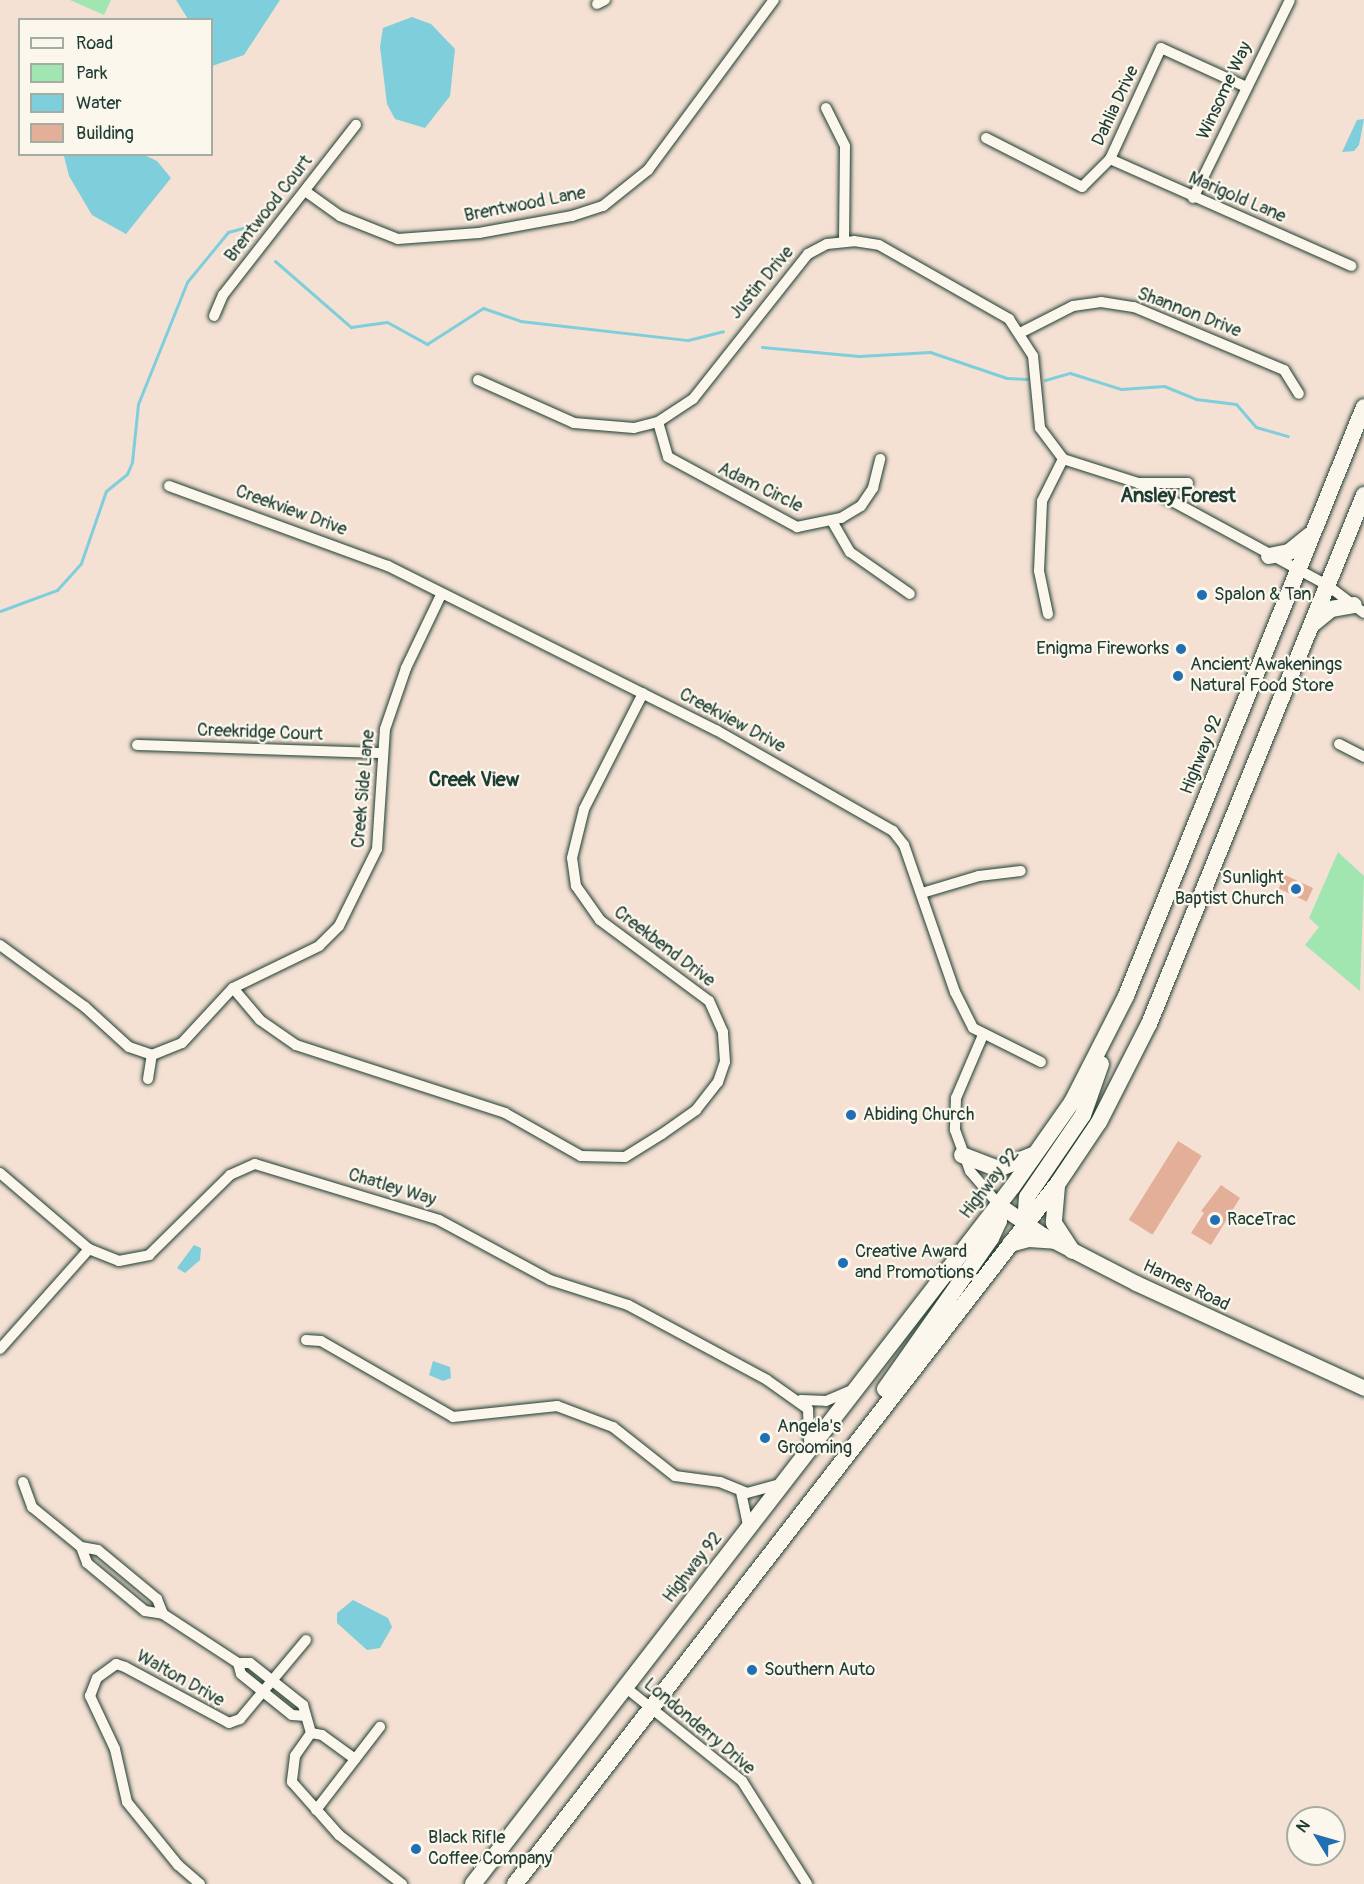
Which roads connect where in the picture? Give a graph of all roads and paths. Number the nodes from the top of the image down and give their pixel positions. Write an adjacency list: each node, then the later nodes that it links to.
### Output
1 (774, 0): 8 (street, Brentwood Lane)
2 (1290, 0): 3 (street, Winsome Way)
3 (1244, 86): 7 (street, Dahlia Drive); 9 (street, Winsome Way)
4 (826, 108): 10 (street)
5 (356, 125): 8 (street, Brentwood Court)
6 (986, 138): 7 (street, Dahlia Drive)
7 (1110, 159): 9 (street, Marigold Lane)
8 (305, 190): 12 (street, Brentwood Court)
9 (1193, 198): 11 (street, Marigold Lane)
10 (844, 242): 13 (street, Justin Drive); 17 (street, Justin Drive)
11 (1351, 266)
12 (214, 316)
13 (1020, 333): 15 (street, Shannon Drive); 19 (street, Justin Drive)
14 (478, 380): 17 (street, Justin Drive)
15 (1299, 394)
16 (1364, 407): 25 (main road, Highway 92)
17 (658, 422): 24 (street, Adam Circle)
18 (880, 459): 24 (street, Adam Circle)
19 (1064, 459): 20 (street); 32 (street)
20 (1138, 483): 21 (street); 26 (street)
21 (1188, 483)
22 (169, 486): 30 (street, Creekview Drive)
23 (1364, 495): 28 (main road)
24 (832, 521): 29 (street)
25 (1316, 528): 26 (main road); 27 (main road, Highway 92)
26 (1269, 556): 27 (street)
27 (1298, 572): 28 (street); 44 (main road, Highway 92)
28 (1327, 585): 31 (street); 33 (main road)
29 (910, 594)
30 (441, 595): 34 (street, Creekview Drive); 37 (street, Creek Side Lane)
31 (1359, 609): 33 (main road)
32 (1048, 614)
33 (1311, 626): 51 (main road)
34 (643, 693): 40 (street, Creekview Drive); 42 (street, Creekbend Drive)
35 (1339, 744): 38 (street)
36 (137, 745): 37 (street, Creekridge Court)
37 (381, 753): 42 (street, Creek Side Lane)
38 (1364, 757)
39 (1022, 871): 40 (street)
40 (922, 893): 43 (street, Creekview Drive)
41 (0, 945): 45 (street)
42 (233, 988): 45 (street, Creek Side Lane)
43 (983, 1035): 46 (street); 49 (street)
44 (1103, 1045): 48 (main road, Highway 92); 53 (main road)
45 (152, 1055): 47 (street)
46 (1041, 1062)
47 (148, 1079)
48 (1042, 1147): 49 (main road); 52 (main road, Highway 92)
49 (962, 1155): 52 (street)
50 (0, 1173): 56 (street, Chatley Way)
51 (1058, 1183): 53 (main road); 57 (main road)
52 (999, 1205): 53 (street, Hames Road); 60 (main road, Highway 92); 63 (main road)
53 (1025, 1225): 54 (street, Hames Road); 55 (main road)
54 (1055, 1242): 55 (main road); 57 (street, Hames Road)
55 (1010, 1244): 63 (main road)
56 (89, 1249): 59 (street); 62 (street, Chatley Way)
57 (1072, 1251): 61 (street, Hames Road)
58 (306, 1340): 67 (street)
59 (0, 1349)
60 (857, 1387): 62 (street); 64 (main road, Highway 92)
61 (1364, 1389)
62 (801, 1401): 64 (street)
63 (873, 1420): 76 (main road)
64 (806, 1454): 66 (main road, Highway 92)
65 (22, 1482): 69 (street)
66 (784, 1482): 67 (street); 68 (main road, Highway 92)
67 (741, 1492): 68 (street)
68 (747, 1529): 74 (main road, Highway 92)
69 (81, 1547): 70 (street); 70 (street)
70 (163, 1614): 72 (street)
71 (306, 1640): 73 (street, Walton Drive)
72 (238, 1663): 73 (street); 75 (street)
73 (272, 1680): 75 (street, Walton Drive); 77 (street)
74 (625, 1687): 76 (street, Londonderry Drive); 84 (main road, Highway 92)
75 (264, 1692): 77 (street); 82 (street, Walton Drive)
76 (651, 1708): 85 (main road); 86 (street, Londonderry Drive)
77 (306, 1716): 79 (street)
78 (380, 1727): 80 (street)
79 (311, 1733): 80 (street); 81 (street)
80 (355, 1759): 81 (street)
81 (316, 1810): 83 (street)
82 (200, 1884)
83 (402, 1884)
84 (473, 1884)
85 (514, 1884)
86 (807, 1884)

